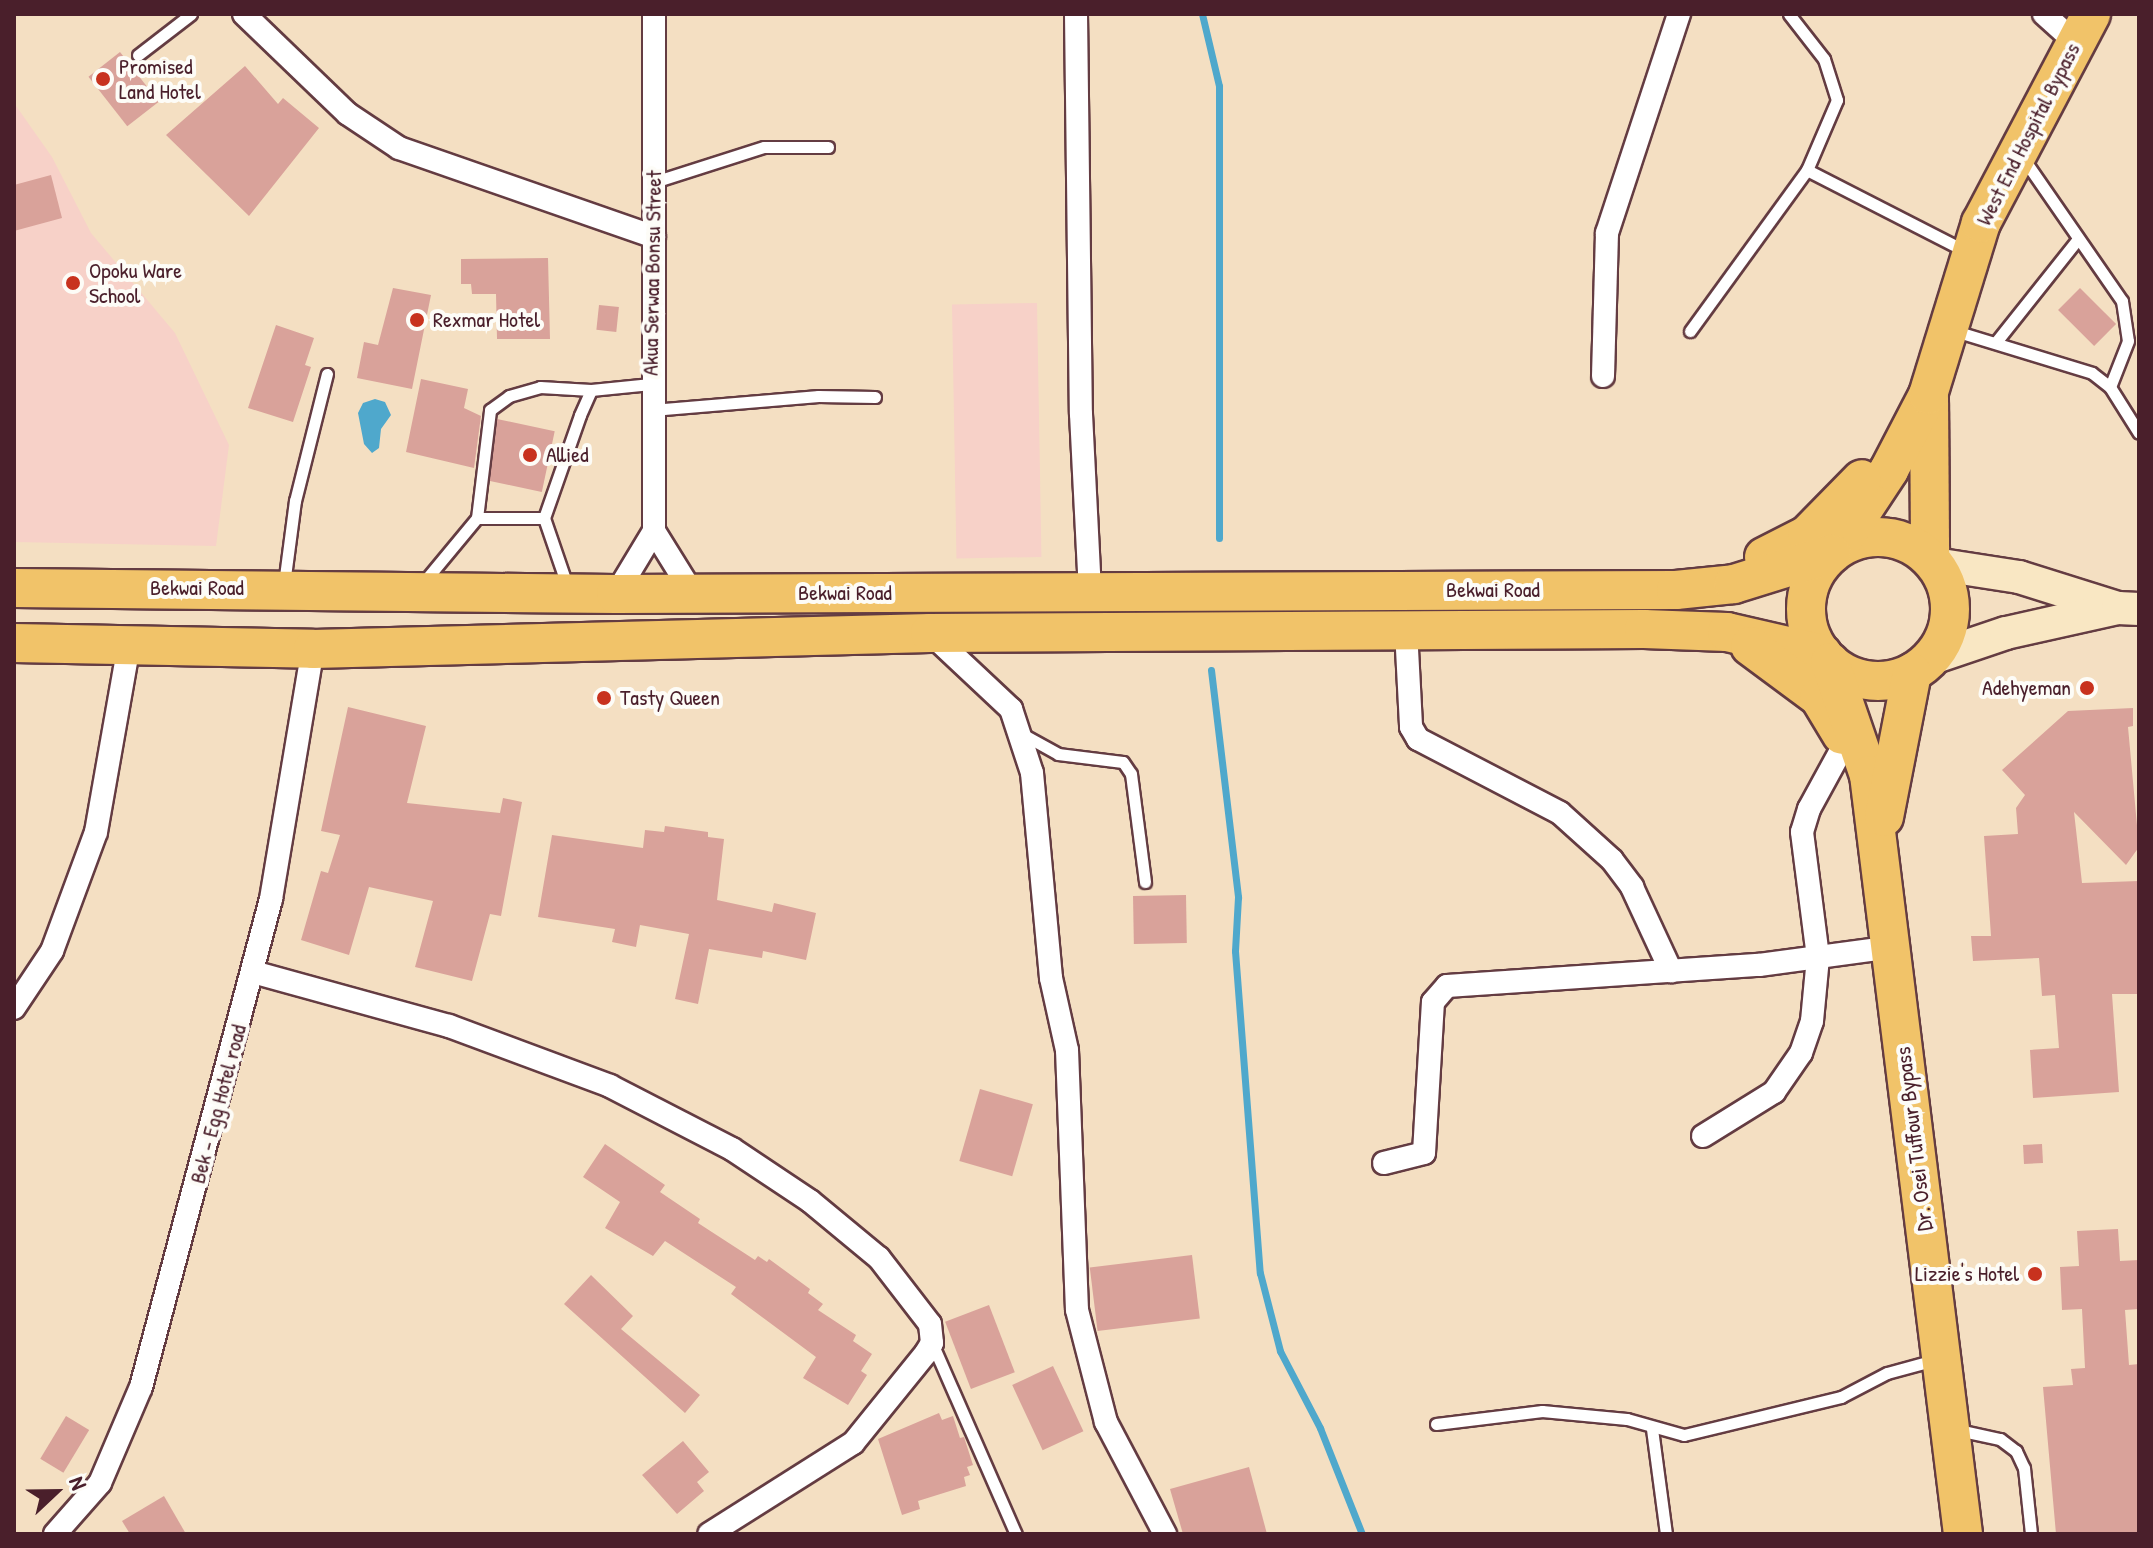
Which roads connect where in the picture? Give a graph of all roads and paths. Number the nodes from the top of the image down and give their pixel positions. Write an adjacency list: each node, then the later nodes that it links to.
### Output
1 (191, 14): 9 (lane)
2 (244, 14): 14 (street)
3 (654, 14): 13 (street, Akua Serwaa Bonsu Street)
4 (1076, 14): 39 (street)
5 (1679, 14): 21 (street)
6 (1789, 14): 12 (lane)
7 (2044, 14): 8 (street)
8 (2082, 28): 11 (highway, West End Hospital Bypass)
9 (138, 55)
10 (828, 147): 13 (lane)
11 (2017, 151): 15 (lane); 16 (highway, West End Hospital Bypass)
12 (1807, 170): 16 (lane); 18 (lane)
13 (654, 182): 14 (street, Akua Serwaa Bonsu Street)
14 (654, 237): 22 (street, Akua Serwaa Bonsu Street)
15 (2078, 239): 19 (lane); 23 (lane)
16 (1971, 254): 17 (highway, West End Hospital Bypass)
17 (1950, 330): 19 (lane); 27 (highway, West End Hospital Bypass)
18 (1690, 331)
19 (1996, 342): 23 (lane)
20 (327, 374): 34 (lane)
21 (1603, 376)
22 (651, 384): 24 (lane); 26 (street, Akua Serwaa Bonsu Street)
23 (2110, 387): 28 (lane)
24 (591, 390): 29 (lane); 30 (lane)
25 (875, 397): 26 (lane)
26 (651, 410): 31 (street, Akua Serwaa Bonsu Street)
27 (1921, 410): 32 (highway, West End Hospital Bypass); 33 (highway, West End Hospital Bypass); 37 (highway)
28 (2139, 433)
29 (477, 518): 30 (lane); 38 (lane)
30 (544, 518): 40 (lane)
31 (654, 531): 41 (street); 42 (street)
32 (1834, 552): 33 (highway); 37 (highway, Bekwai Road); 51 (highway)
33 (1933, 561): 43 (main road); 52 (highway)
34 (283, 587): 36 (highway, Bekwai Road); 38 (highway, Bekwai Road)
35 (14, 588): 36 (highway, Bekwai Road)
36 (66, 588): 48 (highway)
37 (1676, 590): 39 (highway, Bekwai Road)
38 (416, 592): 40 (highway, Bekwai Road)
39 (1090, 592): 42 (highway, Bekwai Road)
40 (569, 593): 41 (highway, Bekwai Road)
41 (616, 594): 42 (highway, Bekwai Road)
42 (693, 594)
43 (2128, 609): 52 (main road)
44 (1406, 630): 45 (highway, Bekwai Road); 46 (highway, Bekwai Road); 59 (street)
45 (1727, 632): 51 (highway, Bekwai Road); 54 (highway)
46 (930, 633): 50 (highway, Bekwai Road); 53 (street)
47 (14, 643): 48 (highway, Bekwai Road)
48 (66, 644): 49 (highway, Bekwai Road)
49 (129, 644): 50 (highway, Bekwai Road); 61 (street)
50 (313, 649): 60 (street, Bek - Egg Hotel road)
51 (1826, 658): 52 (highway); 55 (highway, Dr. Osei Tuffour Bypass)
52 (1922, 666): 55 (highway, Dr. Osei Tuffour Bypass)
53 (1020, 732): 56 (lane); 72 (street)
54 (1846, 741): 55 (highway); 58 (street)
55 (1877, 827): 57 (highway, Dr. Osei Tuffour Bypass)
56 (1145, 882)
57 (1892, 947): 58 (street); 65 (highway, Dr. Osei Tuffour Bypass)
58 (1818, 957): 59 (street); 62 (street)
59 (1671, 971): 63 (street)
60 (253, 972): 64 (street); 69 (street, Bek - Egg Hotel road)
61 (14, 1008)
62 (1703, 1136)
63 (1384, 1163)
64 (932, 1343): 70 (street); 71 (lane)
65 (1940, 1359): 67 (lane); 68 (highway, Dr. Osei Tuffour Bypass)
66 (1436, 1424): 67 (lane)
67 (1652, 1429): 73 (lane)
68 (1949, 1429): 74 (highway, Dr. Osei Tuffour Bypass); 75 (lane)
69 (55, 1534)
70 (709, 1534)
71 (1016, 1534)
72 (1165, 1534)
73 (1666, 1534)
74 (1963, 1534)
75 (2031, 1534)

